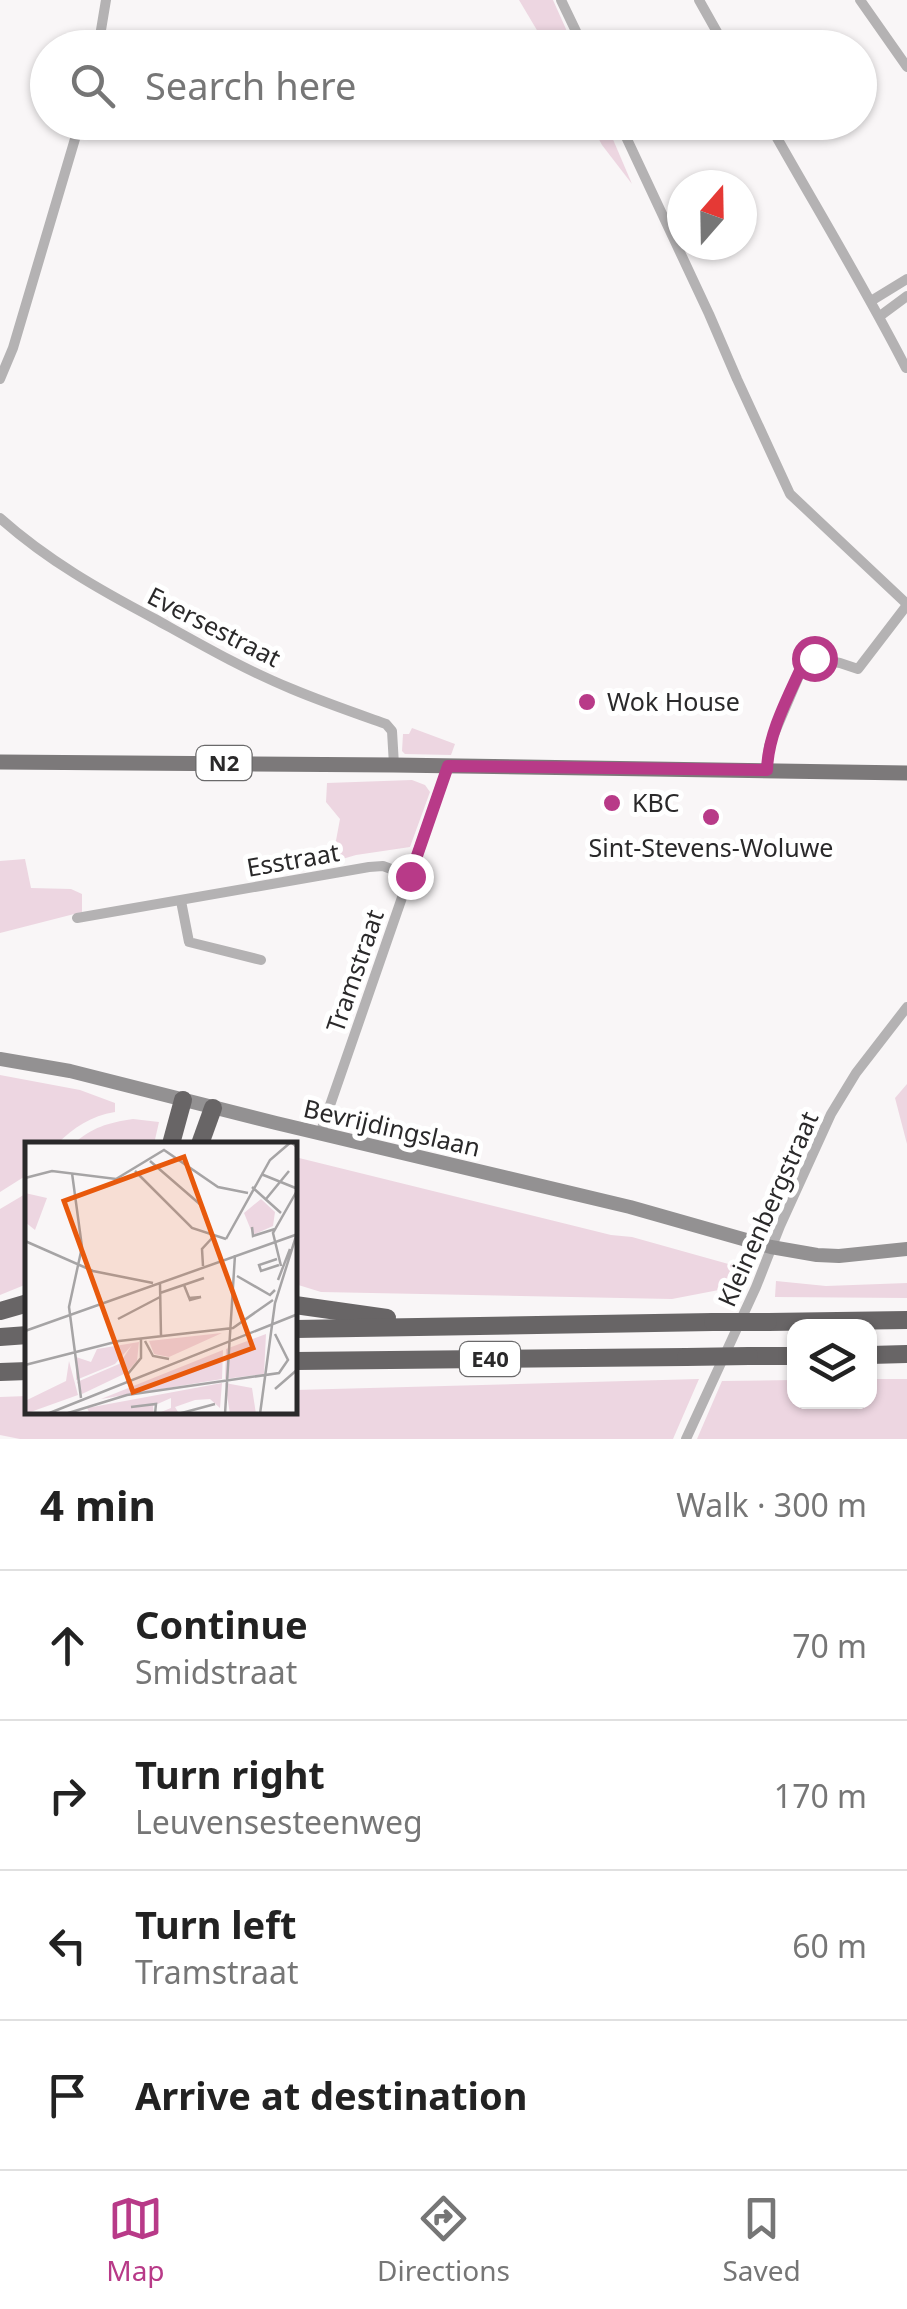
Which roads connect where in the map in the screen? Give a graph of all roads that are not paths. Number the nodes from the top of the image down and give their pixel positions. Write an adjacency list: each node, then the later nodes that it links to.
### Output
1 (106, 0): 5 (street)
2 (561, 0): 6 (street)
3 (700, 0): 7 (street)
4 (860, 0): 8 (street)
5 (101, 30)
6 (575, 30)
7 (716, 30)
8 (907, 67)
9 (75, 140): 17 (street)
10 (627, 140): 19 (street)
11 (778, 140): 14 (street)
12 (907, 278): 14 (street)
13 (907, 296): 15 (street)
14 (871, 301): 15 (street)
15 (880, 316): 16 (street)
16 (906, 368)
17 (0, 380)
18 (0, 518): 21 (street, Eversestraat)
19 (907, 605): 23 (street)
20 (0, 762): 21 (main road, N2)
21 (394, 765): 22 (main road, N2)
22 (448, 766): 23 (main road, N2); 25 (street, Tramstraat)
23 (767, 770): 24 (main road, N2)
24 (907, 773)
25 (410, 876): 26 (street, Esstraat); 33 (street, Tramstraat)
26 (181, 901): 27 (street, Esstraat); 28 (street)
27 (77, 918)
28 (261, 960)
29 (907, 1008): 36 (street, Kleinenbergstraat)
30 (0, 1059): 31 (street, Bevrijdingslaan)
31 (183, 1100): 32 (street, Bevrijdingslaan); 34 (highway)
32 (213, 1108): 33 (street, Bevrijdingslaan); 35 (highway)
33 (320, 1134): 36 (street, Bevrijdingslaan)
34 (172, 1142)
35 (201, 1142)
36 (771, 1247): 37 (street, Bevrijdingslaan); 52 (street, Kleinenbergstraat)
37 (907, 1250)
38 (25, 1304): 40 (highway)
39 (298, 1305): 42 (highway)
40 (0, 1311)
41 (907, 1320): 42 (highway, E40, bridge)
42 (442, 1326): 43 (highway, E40)
43 (298, 1329)
44 (25, 1335): 45 (highway)
45 (0, 1336)
46 (907, 1354): 47 (highway)
47 (877, 1355)
48 (787, 1356): 49 (highway, E40, bridge)
49 (298, 1361)
50 (25, 1371): 51 (highway)
51 (0, 1372)
52 (686, 1439)

